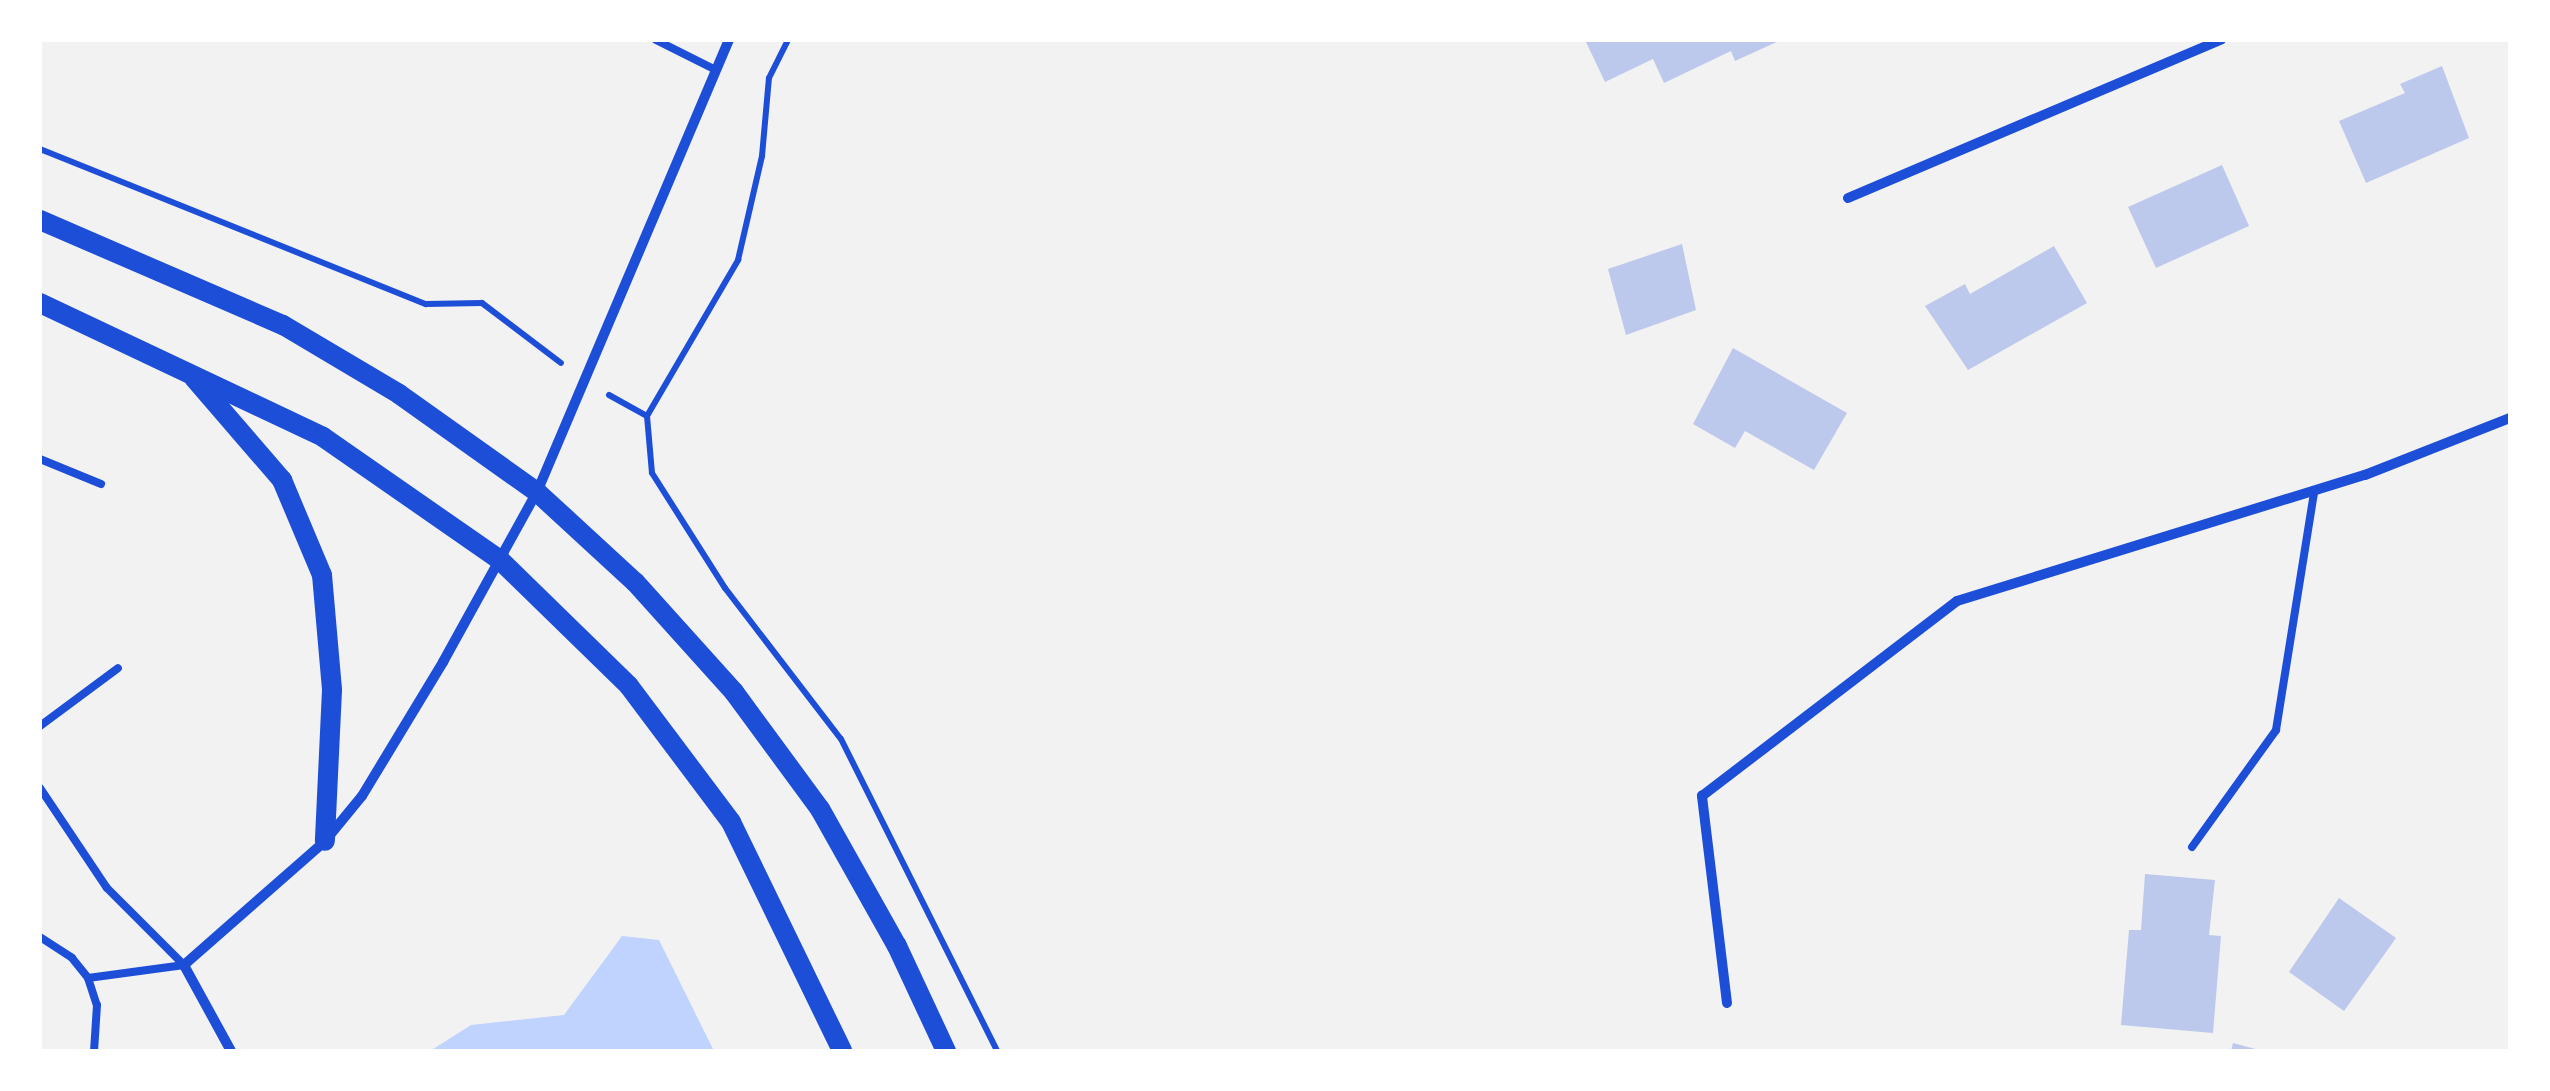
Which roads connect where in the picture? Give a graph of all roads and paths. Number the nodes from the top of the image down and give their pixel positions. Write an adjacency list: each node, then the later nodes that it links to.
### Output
1 (656, 40): 6 (lane)
2 (729, 40): 6 (street)
3 (788, 40): 32 (path)
4 (2221, 40): 5 (street)
5 (2205, 43): 8 (street)
6 (716, 70): 12 (street)
7 (40, 149): 12 (path)
8 (1848, 198)
9 (40, 220): 16 (main road)
10 (40, 303): 11 (main road)
11 (182, 366): 18 (main road); 22 (main road)
12 (582, 379): 16 (street)
13 (2510, 418): 17 (street)
14 (40, 459): 15 (lane)
15 (101, 484)
16 (537, 492): 18 (street); 31 (main road)
17 (2314, 492): 23 (lane); 27 (street)
18 (500, 560): 22 (street); 30 (main road)
19 (118, 668): 20 (lane)
20 (40, 726)
21 (40, 788): 25 (lane)
22 (325, 841): 25 (street)
23 (2192, 847)
24 (40, 938): 26 (lane)
25 (184, 966): 26 (lane); 29 (street)
26 (88, 978): 28 (lane)
27 (1727, 1004)
28 (94, 1051)
29 (231, 1051)
30 (842, 1051)
31 (946, 1051)
32 (996, 1051)

